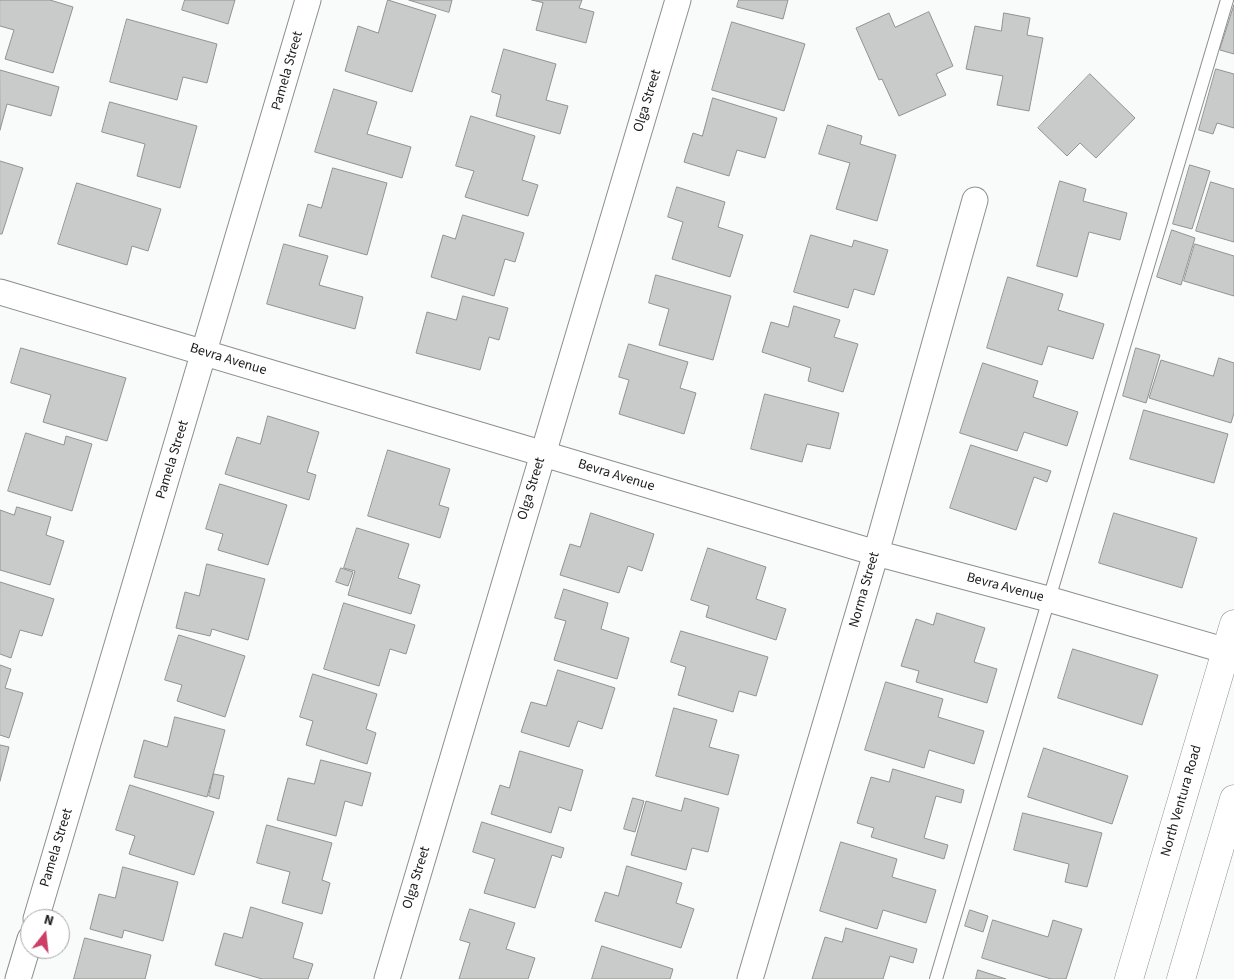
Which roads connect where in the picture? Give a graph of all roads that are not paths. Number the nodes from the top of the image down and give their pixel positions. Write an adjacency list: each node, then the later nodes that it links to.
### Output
1 (308, 0): 6 (street, Pamela Street)
2 (678, 0): 7 (street, Olga Street)
3 (1227, 0): 9 (lane)
4 (975, 200): 8 (street, Norma Street)
5 (0, 292): 6 (street, Bevra Avenue)
6 (205, 353): 7 (street, Bevra Avenue); 13 (street, Pamela Street)
7 (543, 454): 8 (street, Bevra Avenue); 16 (street, Olga Street)
8 (876, 553): 9 (street, Bevra Avenue); 17 (street, Norma Street)
9 (1048, 599): 11 (street, Bevra Avenue); 18 (lane)
10 (1234, 624): 11 (main road, North Ventura Road)
11 (1230, 652): 19 (main road, North Ventura Road)
12 (1234, 799): 20 (main road)
13 (39, 909)
14 (24, 959): 15 (street)
15 (18, 979)
16 (386, 979)
17 (750, 979)
18 (936, 979)
19 (1129, 979)
20 (1180, 979)

